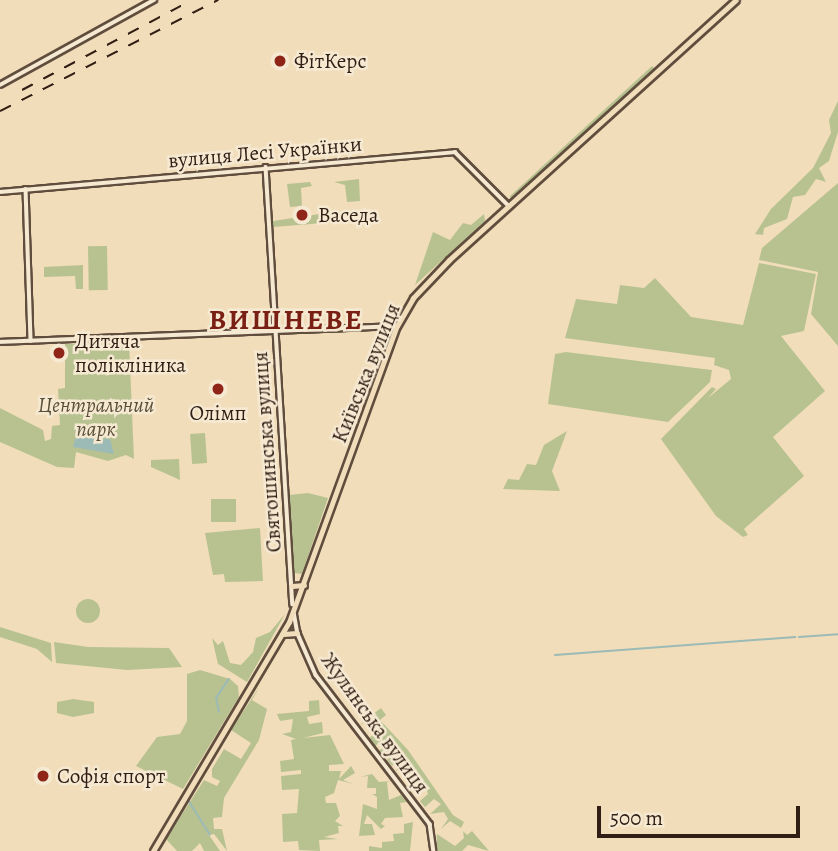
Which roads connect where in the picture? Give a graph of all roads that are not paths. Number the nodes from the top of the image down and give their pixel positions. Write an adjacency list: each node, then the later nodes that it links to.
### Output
1 (154, 0): 3 (street)
2 (736, 0): 7 (main road, Київська вулиця)
3 (0, 85)
4 (266, 167): 5 (street, вулиця Лесі Українки); 7 (street, вулиця Лесі Українки); 9 (street, Святошинська вулиця)
5 (26, 189): 6 (street, вулиця Лесі Українки); 10 (street)
6 (0, 191)
7 (509, 206): 8 (main road, Київська вулиця)
8 (397, 326): 9 (street); 12 (main road, Київська вулиця)
9 (275, 328): 10 (street); 13 (street, Святошинська вулиця)
10 (31, 341): 11 (street)
11 (0, 342)
12 (304, 585): 13 (main road); 14 (main road, Київська вулиця)
13 (292, 586): 14 (street, Святошинська вулиця)
14 (294, 610): 15 (street, Жулянська вулиця); 16 (main road, Київська вулиця)
15 (297, 633): 16 (main road); 18 (street, Жулянська вулиця)
16 (284, 634): 17 (main road, Київська вулиця)
17 (153, 851)
18 (434, 851)

